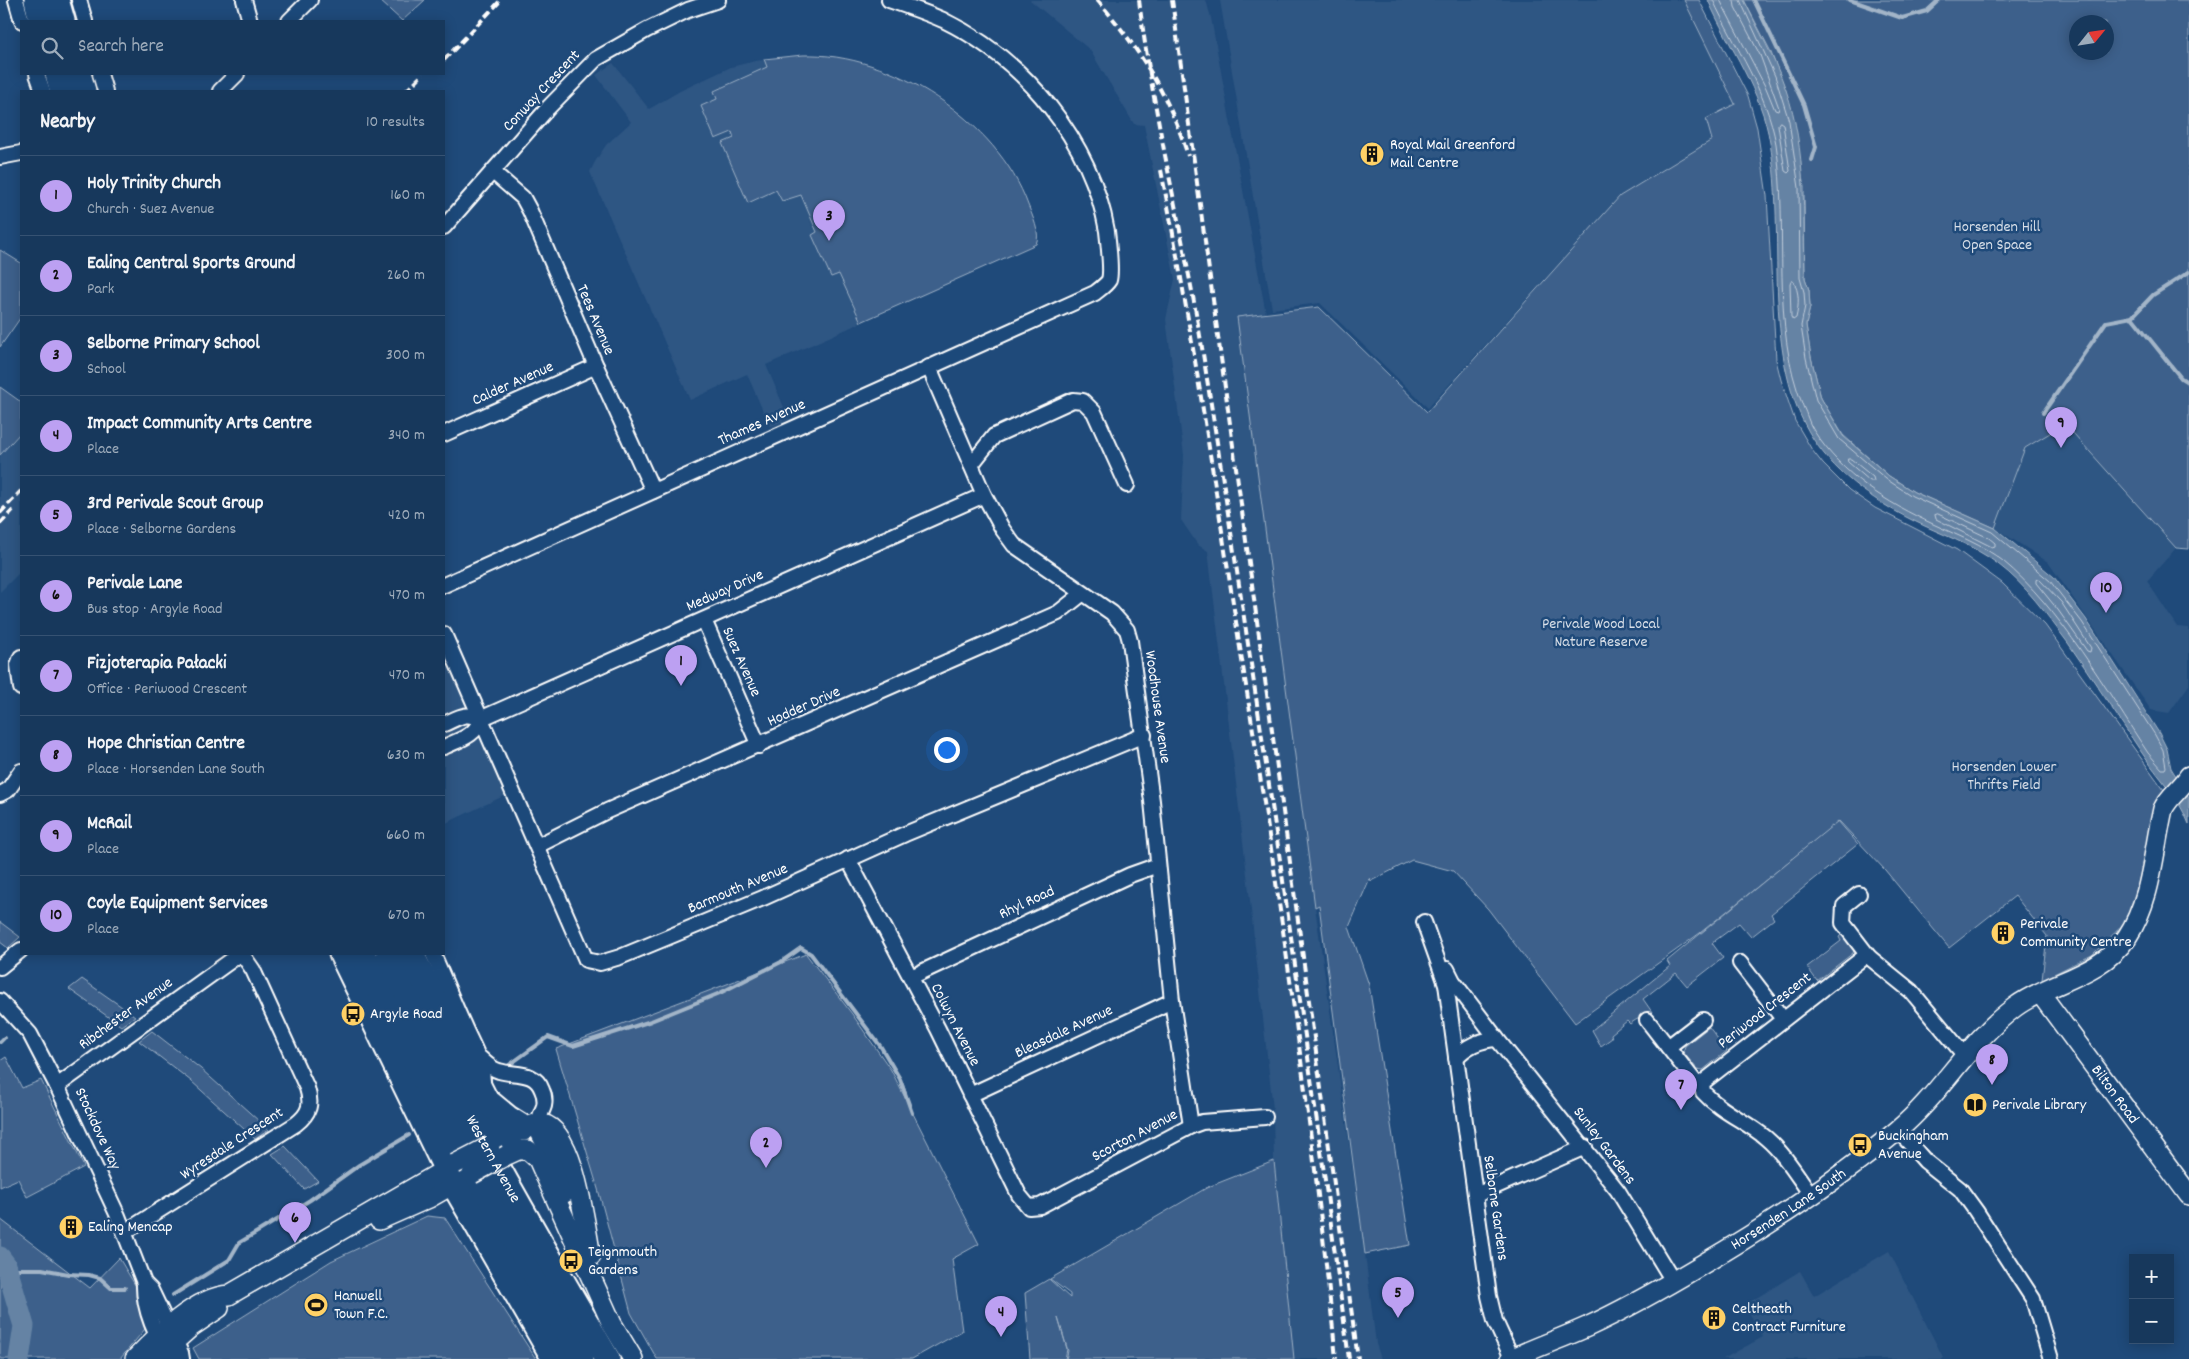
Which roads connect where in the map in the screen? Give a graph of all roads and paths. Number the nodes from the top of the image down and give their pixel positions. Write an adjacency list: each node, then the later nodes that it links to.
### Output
1 (16, 0): 9 (street)
2 (37, 0): 10 (highway)
3 (56, 0): 11 (highway)
4 (79, 0): 12 (street)
5 (244, 0): 13 (street)
6 (310, 0): 14 (street)
7 (718, 0): 27 (street, Conway Crescent)
8 (890, 0): 30 (street, Thames Avenue)
9 (22, 20)
10 (42, 20)
11 (62, 20)
12 (85, 20)
13 (250, 20)
14 (289, 20)
15 (38, 75): 20 (street)
16 (58, 75): 21 (highway)
17 (78, 75): 22 (highway)
18 (100, 75): 23 (street)
19 (236, 75): 24 (street)
20 (43, 90)
21 (63, 90)
22 (83, 90)
23 (105, 90)
24 (221, 90)
25 (20, 153): 26 (street)
26 (0, 157)
27 (493, 172): 28 (street, Conway Crescent); 29 (street, Tees Avenue)
28 (445, 226)
29 (596, 366): 31 (street, Calder Avenue); 34 (street, Tees Avenue)
30 (929, 367): 32 (street, Woodhouse Avenue); 34 (street, Thames Avenue)
31 (445, 434)
32 (971, 465): 33 (street); 35 (street, Woodhouse Avenue)
33 (1126, 485)
34 (653, 491): 36 (street, Thames Avenue)
35 (984, 495): 37 (street, Woodhouse Avenue); 38 (street, Medway Drive)
36 (445, 585)
37 (1082, 594): 44 (street, Woodhouse Avenue); 45 (street, Hodder Drive)
38 (704, 620): 42 (street, Medway Drive); 45 (street, Suez Avenue)
39 (445, 636): 42 (street)
40 (20, 660): 41 (street)
41 (20, 681)
42 (480, 719): 43 (street); 46 (street); 50 (street, Barmouth Avenue)
43 (445, 724)
44 (1144, 735): 51 (street, Barmouth Avenue); 52 (street, Woodhouse Avenue)
45 (759, 746): 50 (street, Hodder Drive)
46 (445, 747)
47 (20, 772): 49 (street)
48 (2187, 780): 67 (street, Horsenden Lane South)
49 (0, 794)
50 (537, 846): 51 (street, Barmouth Avenue)
51 (848, 859): 66 (street, Colwyn Avenue)
52 (1158, 865): 66 (street, Rhyl Road); 69 (street, Woodhouse Avenue)
53 (1859, 894): 63 (street)
54 (1424, 922): 73 (street, Sunley Gardens); 77 (street, Selborne Gardens)
55 (20, 951): 65 (street)
56 (240, 955): 79 (street, Ribchester Avenue)
57 (242, 955): 92 (street, Wyresdale Crescent)
58 (343, 955): 87 (highway)
59 (363, 955): 100 (highway, Western Avenue)
60 (389, 955): 101 (highway, Western Avenue)
61 (411, 955): 81 (highway)
62 (433, 955): 76 (street)
63 (1870, 957): 70 (street, Periwood Crescent); 75 (street)
64 (1740, 963): 70 (street)
65 (0, 967)
66 (911, 976): 80 (street, Colwyn Avenue)
67 (2040, 993): 75 (street, Horsenden Lane South); 89 (street, Bilton Road)
68 (0, 1001): 79 (street, Stockdove Way)
69 (1172, 1001): 80 (street, Bleasdale Avenue); 83 (street, Woodhouse Avenue)
70 (1783, 1019): 78 (street, Periwood Crescent)
71 (1647, 1020): 74 (street)
72 (1703, 1020): 74 (street)
73 (1497, 1039): 77 (street); 86 (street, Sunley Gardens)
74 (1668, 1048): 78 (street)
75 (1965, 1056): 84 (street, Horsenden Lane South)
76 (480, 1058): 81 (street); 85 (street)
77 (1456, 1058): 88 (street, Selborne Gardens)
78 (1701, 1085): 90 (street)
79 (57, 1086): 92 (street, Stockdove Way)
80 (970, 1095): 91 (street, Colwyn Avenue)
81 (487, 1101): 85 (highway)
82 (1265, 1117): 83 (street, Scorton Avenue)
83 (1191, 1126): 91 (street, Scorton Avenue)
84 (1898, 1130): 90 (street, Horsenden Lane South); 104 (street)
85 (514, 1140): 87 (street, bridge); 93 (street); 93 (street); 95 (street)
86 (1584, 1147): 88 (street); 94 (street, Sunley Gardens)
87 (454, 1174): 96 (street); 99 (highway)
88 (1476, 1195): 103 (street, Selborne Gardens)
89 (2189, 1195)
90 (1812, 1196): 94 (street, Horsenden Lane South)
91 (1029, 1207)
92 (126, 1232): 96 (street, Stockdove Way)
93 (581, 1252): 95 (street)
94 (1673, 1281): 103 (street, Horsenden Lane South)
95 (600, 1296): 102 (street)
96 (165, 1345): 97 (street); 98 (street, Stockdove Way)
97 (135, 1359)
98 (182, 1359)
99 (555, 1359)
100 (580, 1359)
101 (607, 1359)
102 (633, 1359)
103 (1512, 1359)
104 (2051, 1359)

